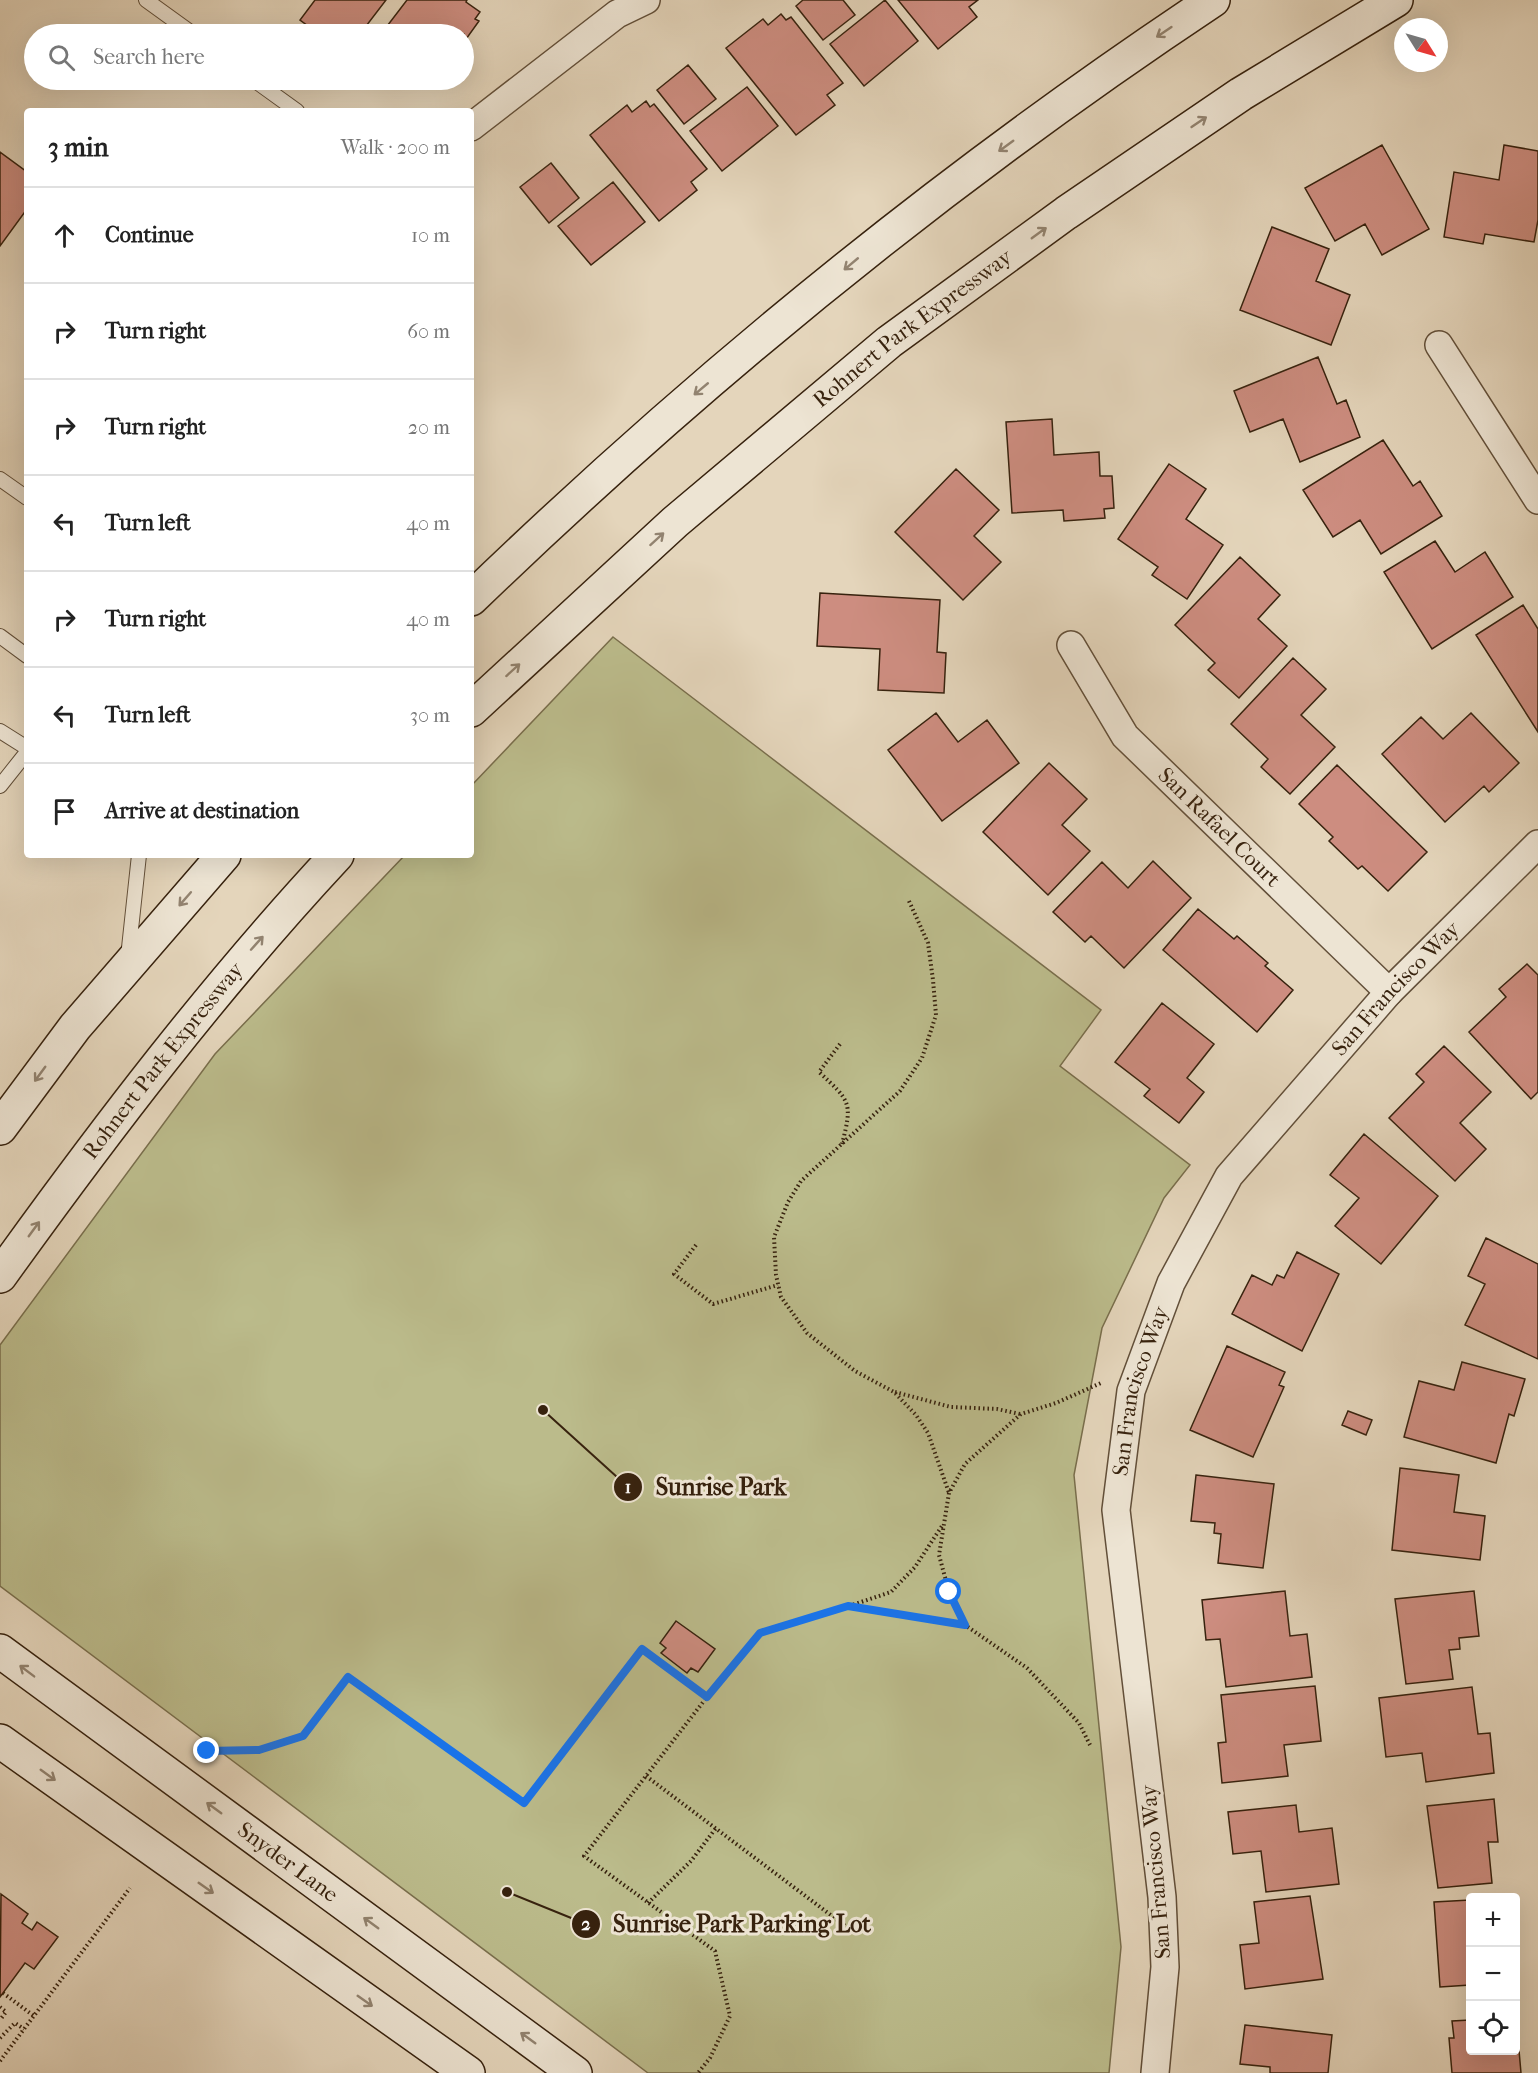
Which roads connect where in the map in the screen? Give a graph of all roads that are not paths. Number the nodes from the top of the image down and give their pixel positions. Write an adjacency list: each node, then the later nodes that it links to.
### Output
1 (146, 0): 6 (lane)
2 (646, 0): 5 (street)
3 (1213, 0): 14 (main road, one-way to 14)
4 (1396, 0): 18 (main road, Rohnert Park Expressway, one-way to 4)
5 (608, 7): 9 (street)
6 (179, 24)
7 (268, 90): 8 (lane)
8 (293, 108)
9 (474, 124)
10 (1439, 345): 13 (street)
11 (0, 479): 12 (lane)
12 (24, 496)
13 (1538, 501)
14 (474, 596)
15 (0, 636): 17 (lane)
16 (1071, 645): 28 (street, San Rafael Court)
17 (24, 654)
18 (474, 707)
19 (0, 731): 20 (lane)
20 (24, 748)
21 (24, 754): 22 (lane)
22 (0, 786)
23 (1538, 844): 28 (street, San Francisco Way)
24 (139, 858): 27 (lane)
25 (221, 858): 27 (main road, one-way to 27)
26 (334, 858): 30 (main road, Rohnert Park Expressway, one-way to 26)
27 (127, 964): 29 (main road, one-way to 29)
28 (1389, 992): 35 (street, San Francisco Way)
29 (0, 1128)
30 (0, 1276)
31 (0, 1651): 34 (main road, Snyder Lane, one-way to 31)
32 (0, 1741): 33 (main road, one-way to 33)
33 (468, 2073)
34 (576, 2073)
35 (1155, 2073)

